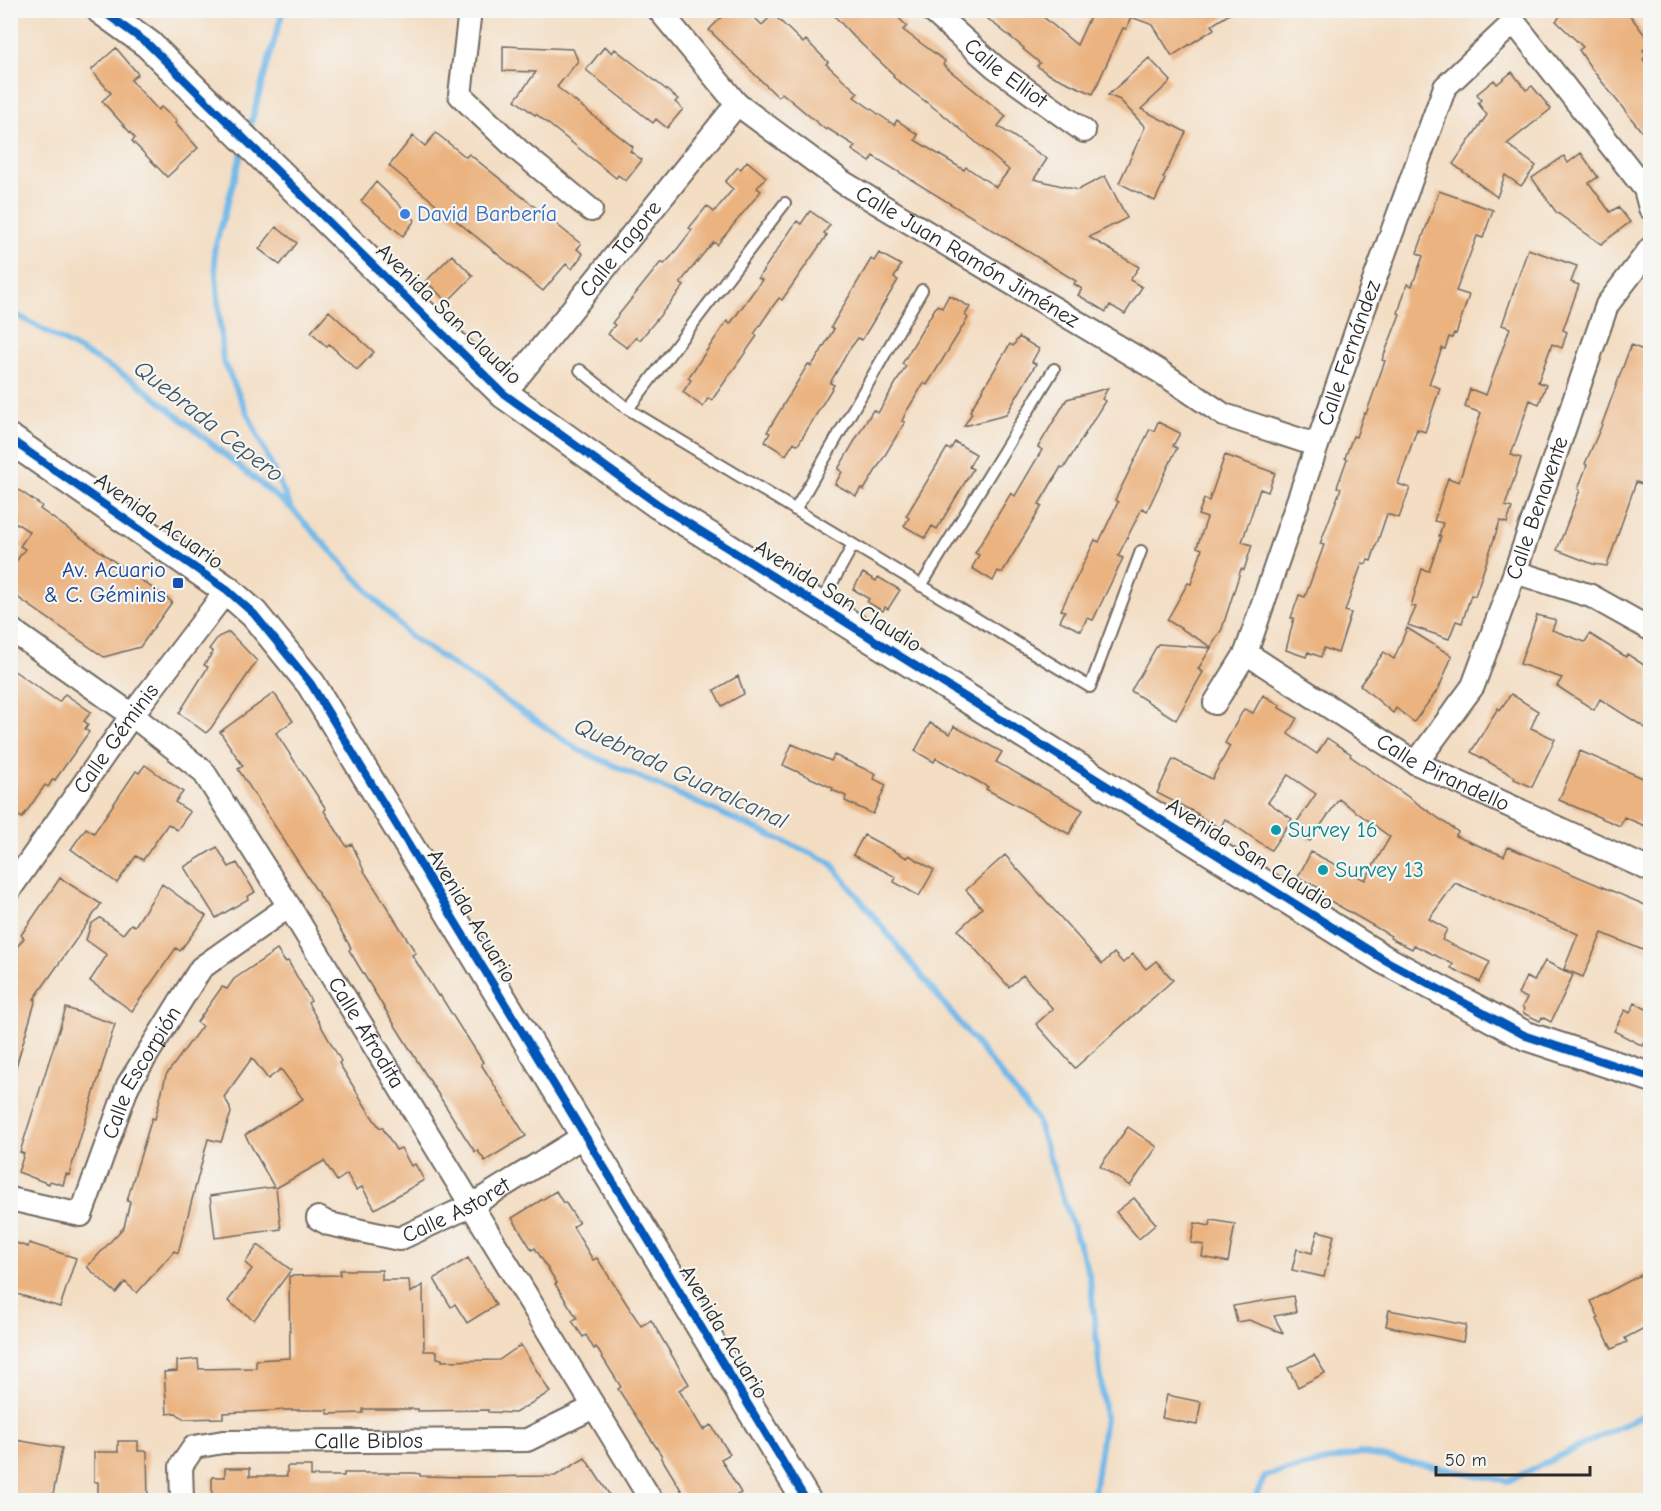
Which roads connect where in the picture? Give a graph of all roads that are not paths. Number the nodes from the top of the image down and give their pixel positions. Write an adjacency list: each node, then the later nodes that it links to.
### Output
1 (101, 10): 14 (street, Avenida San Claudio)
2 (470, 10): 9 (street)
3 (660, 10): 5 (street, Calle Juan Ramón Jiménez)
4 (932, 10): 6 (street, Calle Elliot)
5 (737, 104): 14 (street, Calle Tagore); 17 (street, Calle Juan Ramón Jiménez)
6 (1084, 131)
7 (785, 203): 15 (lane)
8 (1650, 208): 17 (street, Calle Fernández)
9 (591, 210)
10 (1650, 249): 21 (street, Calle Benavente)
11 (922, 290): 18 (lane)
12 (1054, 369): 22 (lane)
13 (580, 370): 15 (lane)
14 (504, 394): 24 (street, Avenida San Claudio)
15 (628, 409): 18 (lane)
16 (10, 439): 23 (street, Avenida Acuario)
17 (1316, 445): 27 (street, Calle Fernández)
18 (795, 510): 19 (lane)
19 (853, 545): 22 (lane); 24 (lane)
20 (1141, 551): 22 (lane)
21 (1515, 572): 26 (street); 30 (street, Calle Benavente)
22 (921, 586)
23 (227, 590): 29 (street, Calle Géminis); 35 (street, Avenida Acuario)
24 (819, 606): 34 (street, Avenida San Claudio)
25 (10, 629): 29 (street, Calle Afrodita)
26 (1650, 629)
27 (1246, 653): 28 (street, Calle Fernández); 30 (street, Calle Pirandello)
28 (1215, 703)
29 (132, 715): 32 (street, Calle Géminis); 33 (street, Calle Afrodita)
30 (1416, 763): 31 (street, Calle Pirandello)
31 (1650, 870)
32 (10, 888)
33 (289, 906): 36 (street, Calle Escorpión); 37 (street, Calle Afrodita)
34 (1650, 1077)
35 (584, 1136): 37 (street, Calle Astoret); 42 (street, Avenida Acuario)
36 (10, 1199)
37 (472, 1205): 38 (street, Calle Astoret); 39 (street, Calle Afrodita)
38 (318, 1218)
39 (594, 1407): 40 (street, Calle Biblos); 41 (street, Calle Afrodita)
40 (182, 1500)
41 (651, 1500)
42 (806, 1500)

